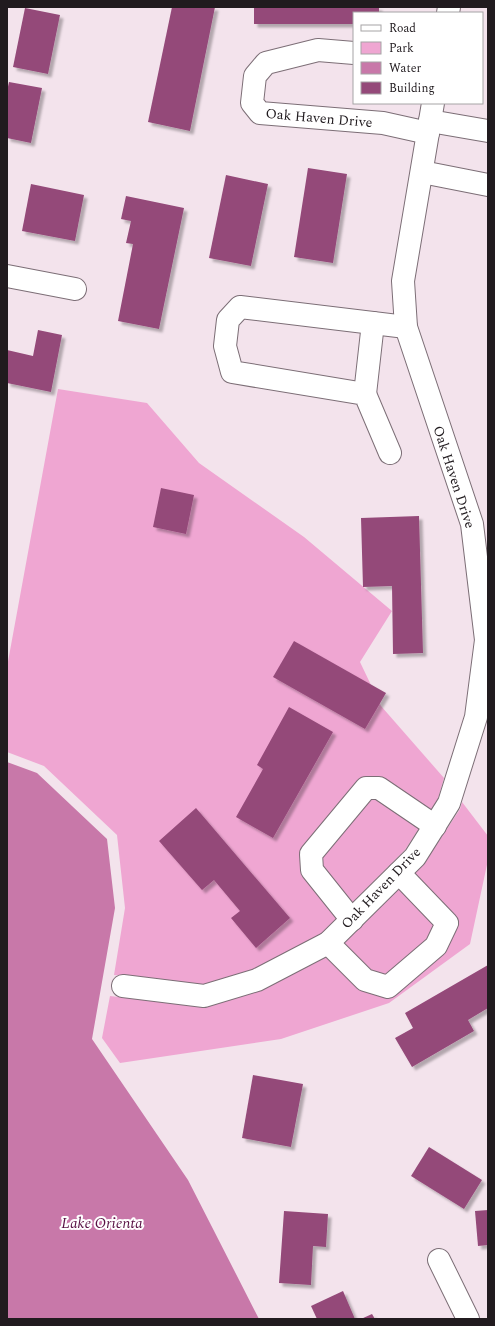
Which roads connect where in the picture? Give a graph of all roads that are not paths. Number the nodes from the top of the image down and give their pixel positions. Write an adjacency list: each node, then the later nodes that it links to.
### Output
1 (353, 53): 2 (street, Oak Haven Drive)
2 (430, 119): 3 (street); 4 (street, Oak Haven Drive)
3 (488, 131)
4 (422, 172): 5 (street); 9 (street, Oak Haven Drive)
5 (488, 185)
6 (7, 276): 7 (street)
7 (75, 289)
8 (373, 323): 9 (street); 10 (street); 10 (street)
9 (406, 327): 12 (street, Oak Haven Drive)
10 (365, 394): 11 (street)
11 (390, 453)
12 (435, 826): 13 (street, Oak Haven Drive); 14 (street)
13 (399, 873): 14 (street, Oak Haven Drive); 15 (street)
14 (352, 920): 15 (street, Oak Haven Drive)
15 (328, 943): 16 (street, Oak Haven Drive)
16 (123, 986)
17 (439, 1260): 18 (street)
18 (468, 1319)

